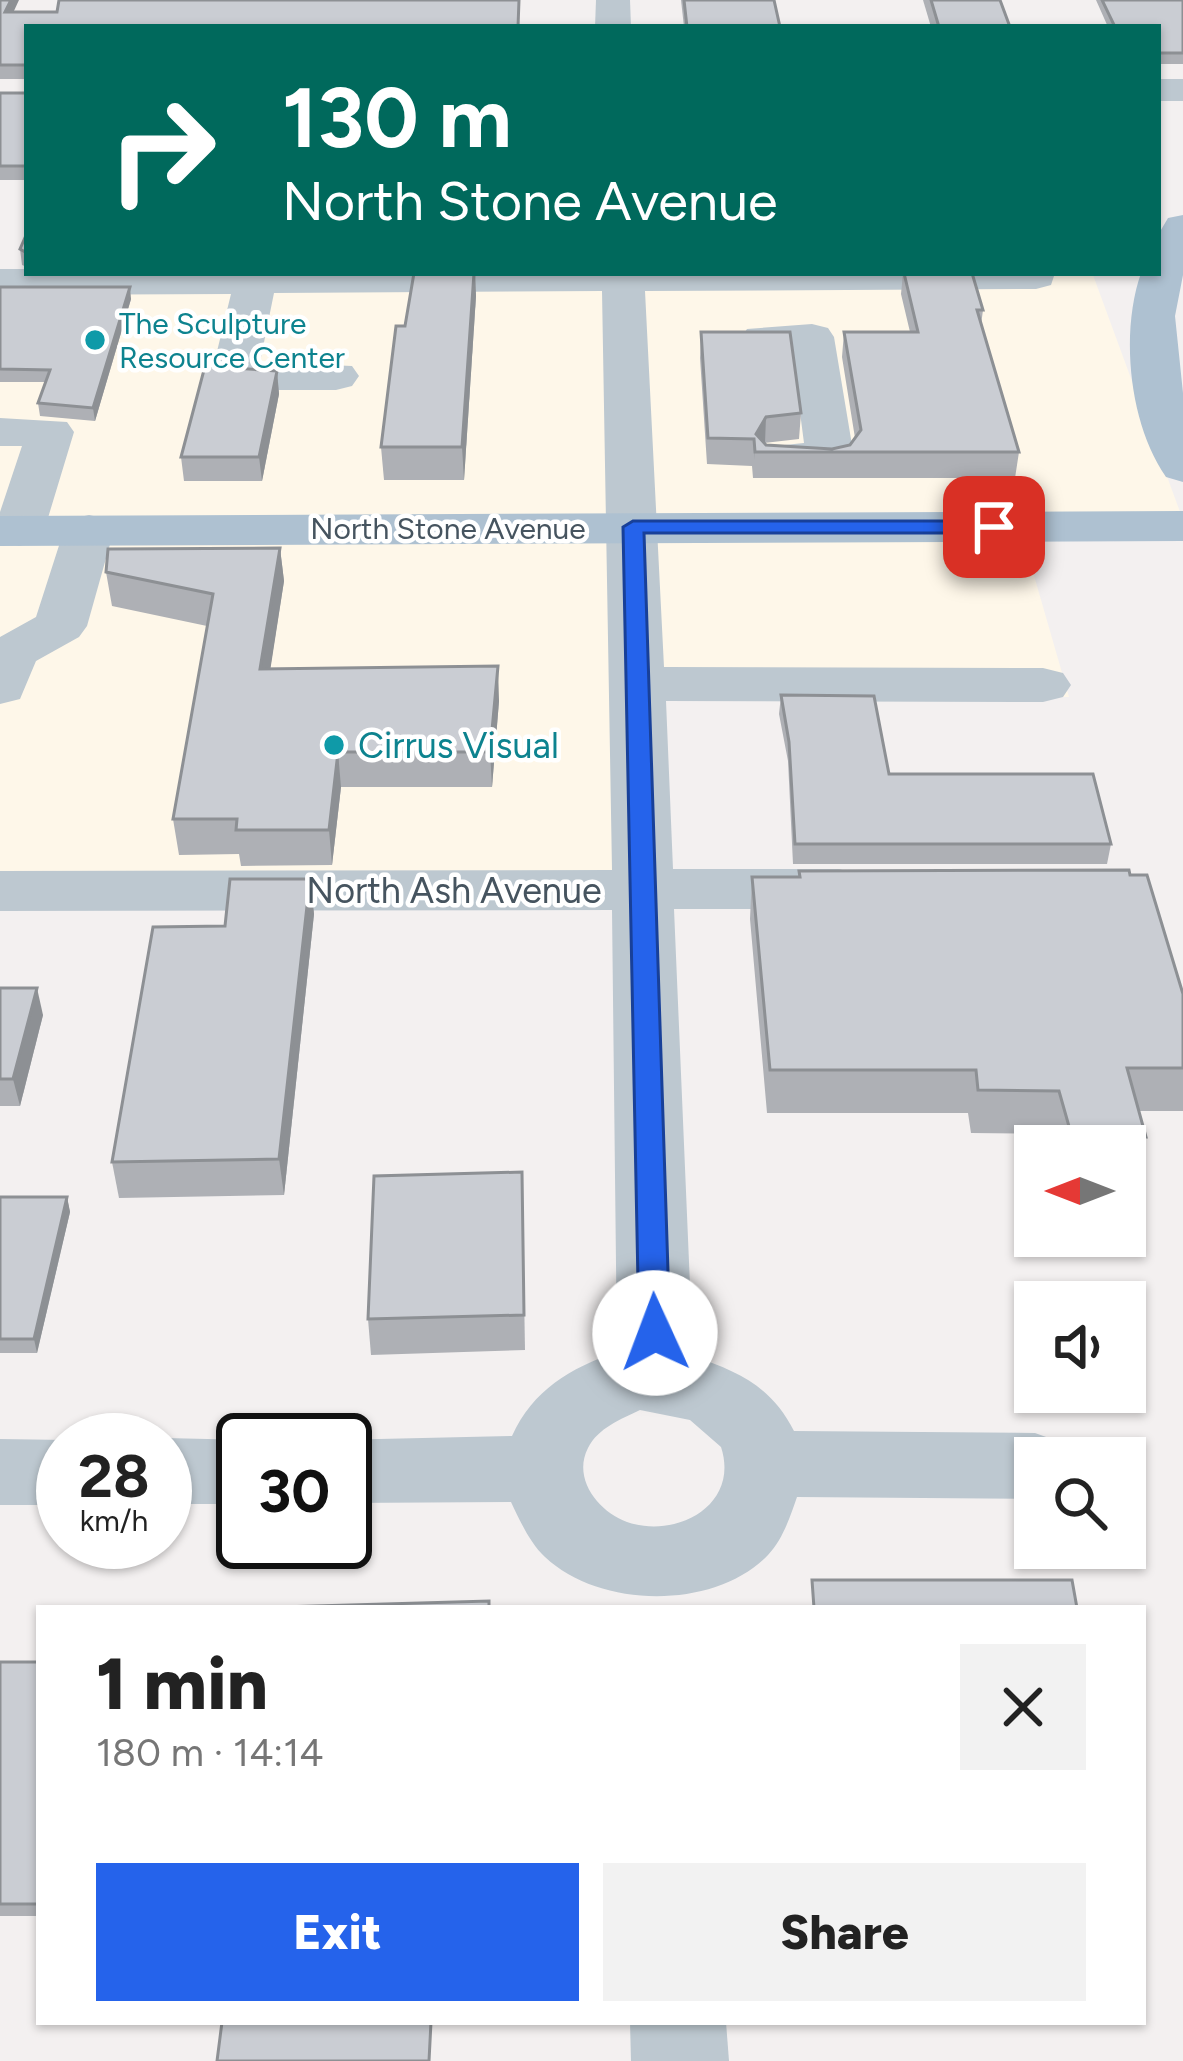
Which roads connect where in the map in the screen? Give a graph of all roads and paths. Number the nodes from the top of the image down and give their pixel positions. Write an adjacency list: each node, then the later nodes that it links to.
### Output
1 (1183, 227): 10 (main road)
2 (611, 276): 4 (street)
3 (623, 276): 12 (street)
4 (255, 281): 5 (street); 7 (street)
5 (0, 282)
6 (764, 338): 9 (street)
7 (336, 376)
8 (0, 432): 14 (street)
9 (782, 457)
10 (1183, 467)
11 (1183, 526): 12 (main road, North Stone Avenue)
12 (633, 527): 13 (main road, North Stone Avenue); 15 (street)
13 (89, 530): 14 (main road, North Stone Avenue); 17 (street)
14 (9, 531)
15 (640, 684): 16 (street); 19 (street)
16 (1043, 685)
17 (0, 687)
18 (896, 888): 19 (street, North Ash Avenue)
19 (639, 890): 20 (street, North Ash Avenue); 21 (street)
20 (0, 891)
21 (656, 1378): 22 (street); 24 (street)
22 (765, 1464): 23 (street); 28 (street)
23 (1014, 1466)
24 (542, 1469): 25 (street); 28 (street)
25 (372, 1470)
26 (0, 1472): 27 (street)
27 (36, 1472)
28 (663, 1585)
29 (678, 2025): 30 (street)
30 (680, 2061)

